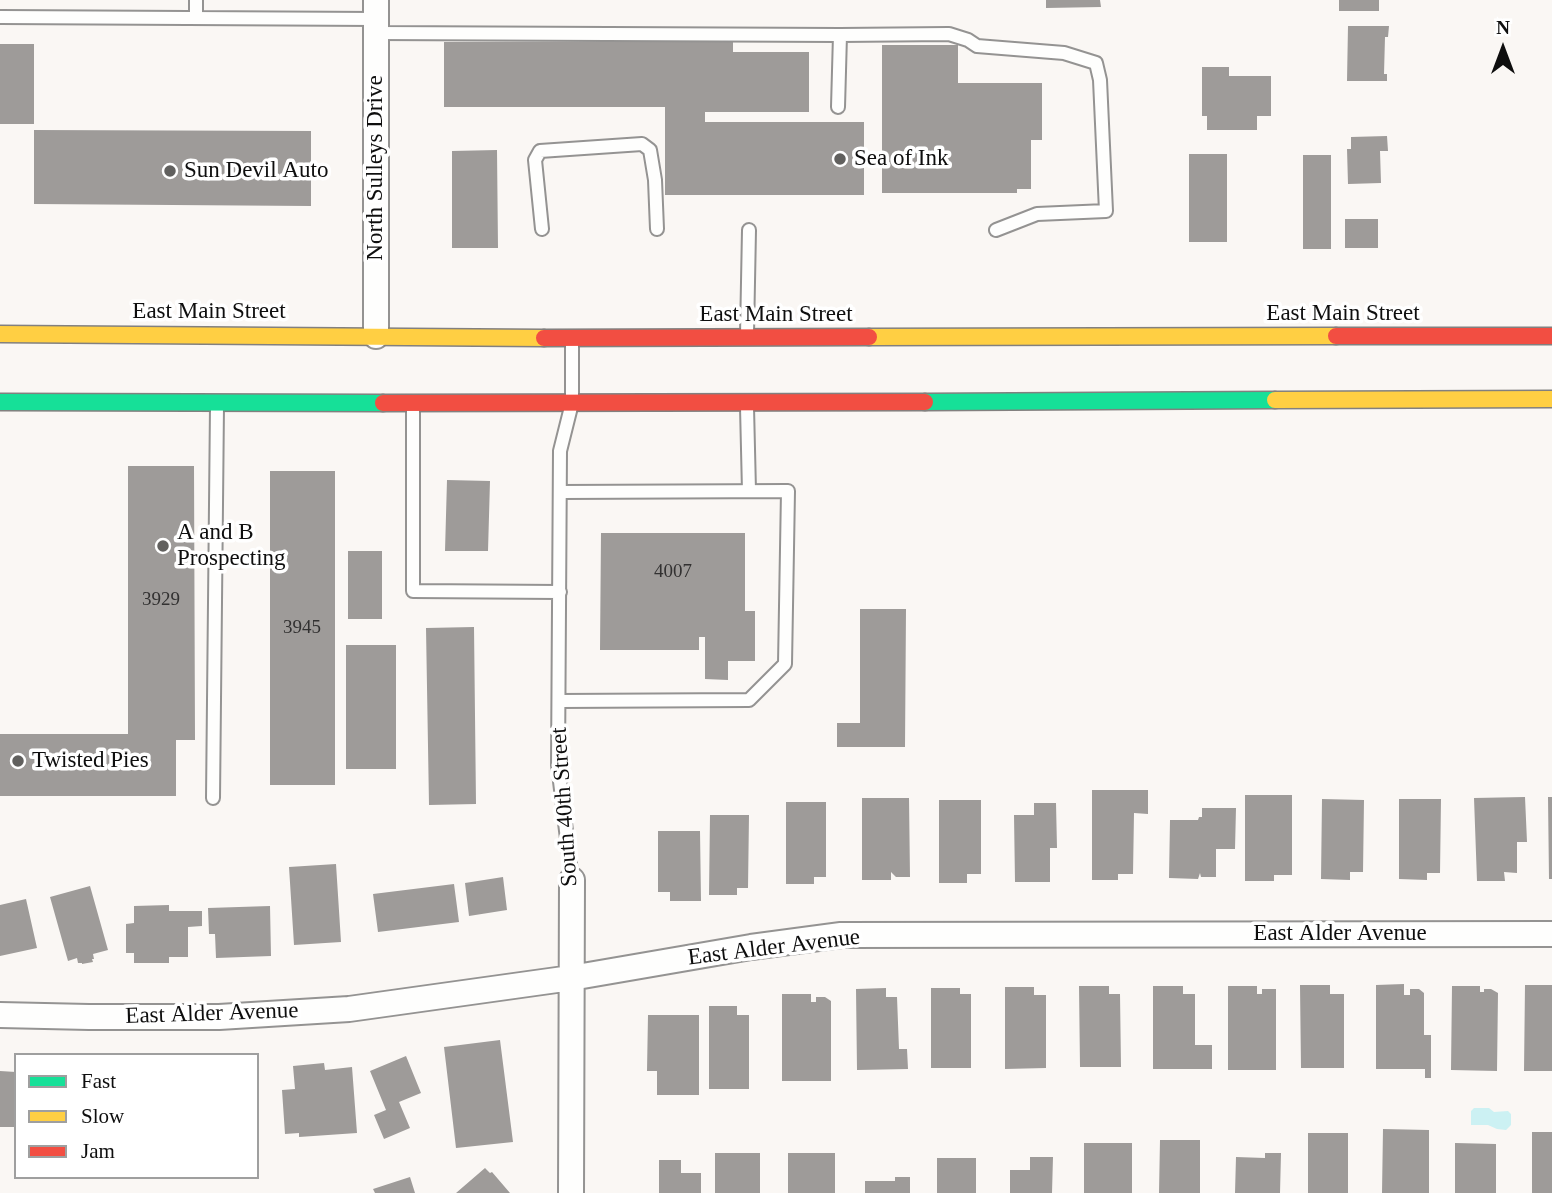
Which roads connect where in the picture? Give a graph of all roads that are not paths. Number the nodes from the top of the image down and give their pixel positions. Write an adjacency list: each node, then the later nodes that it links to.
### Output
1 (196, 0): 4 (lane)
2 (0, 17): 4 (lane)
3 (376, 17): 4 (lane); 5 (lane); 12 (street, North Sulleys Drive)
4 (196, 18)
5 (840, 34): 6 (lane); 10 (lane)
6 (838, 107)
7 (542, 229): 8 (lane)
8 (657, 229)
9 (750, 229): 15 (lane)
10 (996, 230)
11 (0, 334): 12 (main road, East Main Street)
12 (376, 336): 14 (main road, East Main Street)
13 (1552, 336): 15 (main road, East Main Street)
14 (572, 338): 15 (main road, East Main Street); 21 (lane, South 40th Street)
15 (746, 338)
16 (1552, 400): 20 (main road)
17 (0, 402): 18 (main road)
18 (217, 402): 19 (main road); 26 (lane)
19 (413, 402): 21 (main road); 24 (lane)
20 (747, 402): 21 (main road); 22 (lane)
21 (572, 403): 23 (lane, South 40th Street)
22 (749, 491): 23 (lane); 25 (lane)
23 (560, 492): 24 (lane, South 40th Street)
24 (559, 592): 25 (lane, South 40th Street)
25 (559, 701): 27 (lane, South 40th Street)
26 (213, 798)
27 (572, 880): 29 (street, South 40th Street)
28 (1552, 934): 29 (street, East Alder Avenue)
29 (571, 978): 30 (street, East Alder Avenue); 31 (street, South 40th Street)
30 (0, 1014)
31 (571, 1193)

